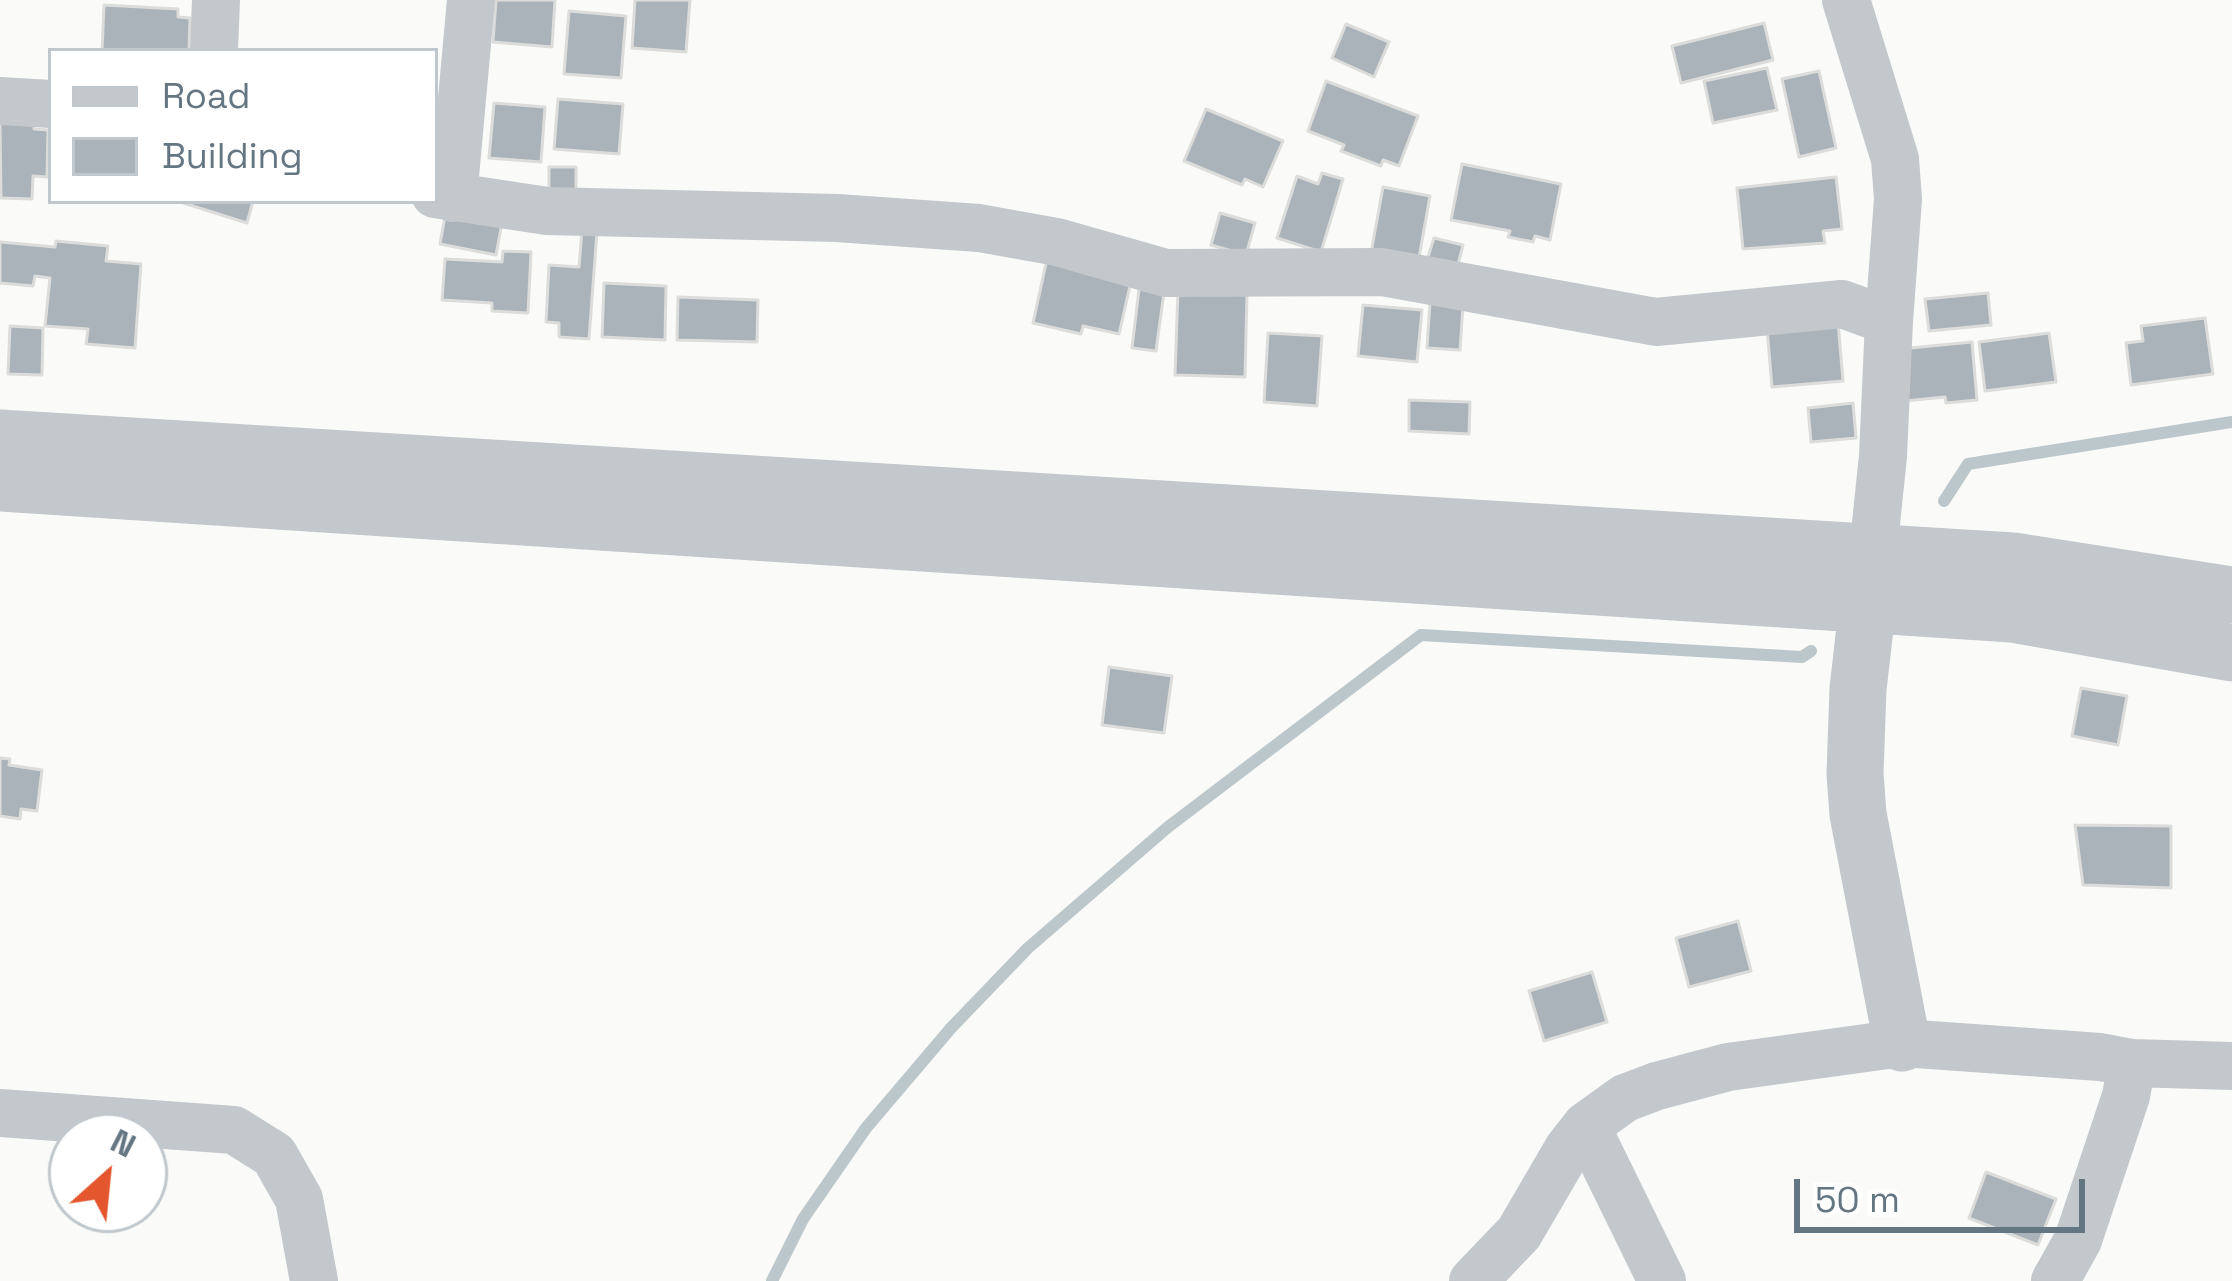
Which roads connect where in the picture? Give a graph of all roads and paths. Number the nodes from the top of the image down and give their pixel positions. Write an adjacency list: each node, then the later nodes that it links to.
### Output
1 (216, 0): 4 (street)
2 (471, 0): 7 (street)
3 (1846, 0): 8 (street)
4 (214, 48)
5 (0, 101): 6 (street)
6 (48, 104)
7 (444, 196): 8 (street)
8 (1889, 321): 11 (street)
9 (0, 438): 11 (street)
10 (0, 483): 11 (street)
11 (1871, 579): 12 (street); 13 (street); 14 (street)
12 (2232, 595)
13 (2232, 650)
14 (1902, 1043): 15 (street); 18 (street)
15 (2132, 1063): 16 (street); 22 (street)
16 (2232, 1066)
17 (0, 1113): 19 (street)
18 (1586, 1126): 20 (street); 21 (street)
19 (314, 1281)
20 (1473, 1281)
21 (1662, 1281)
22 (2055, 1281)

